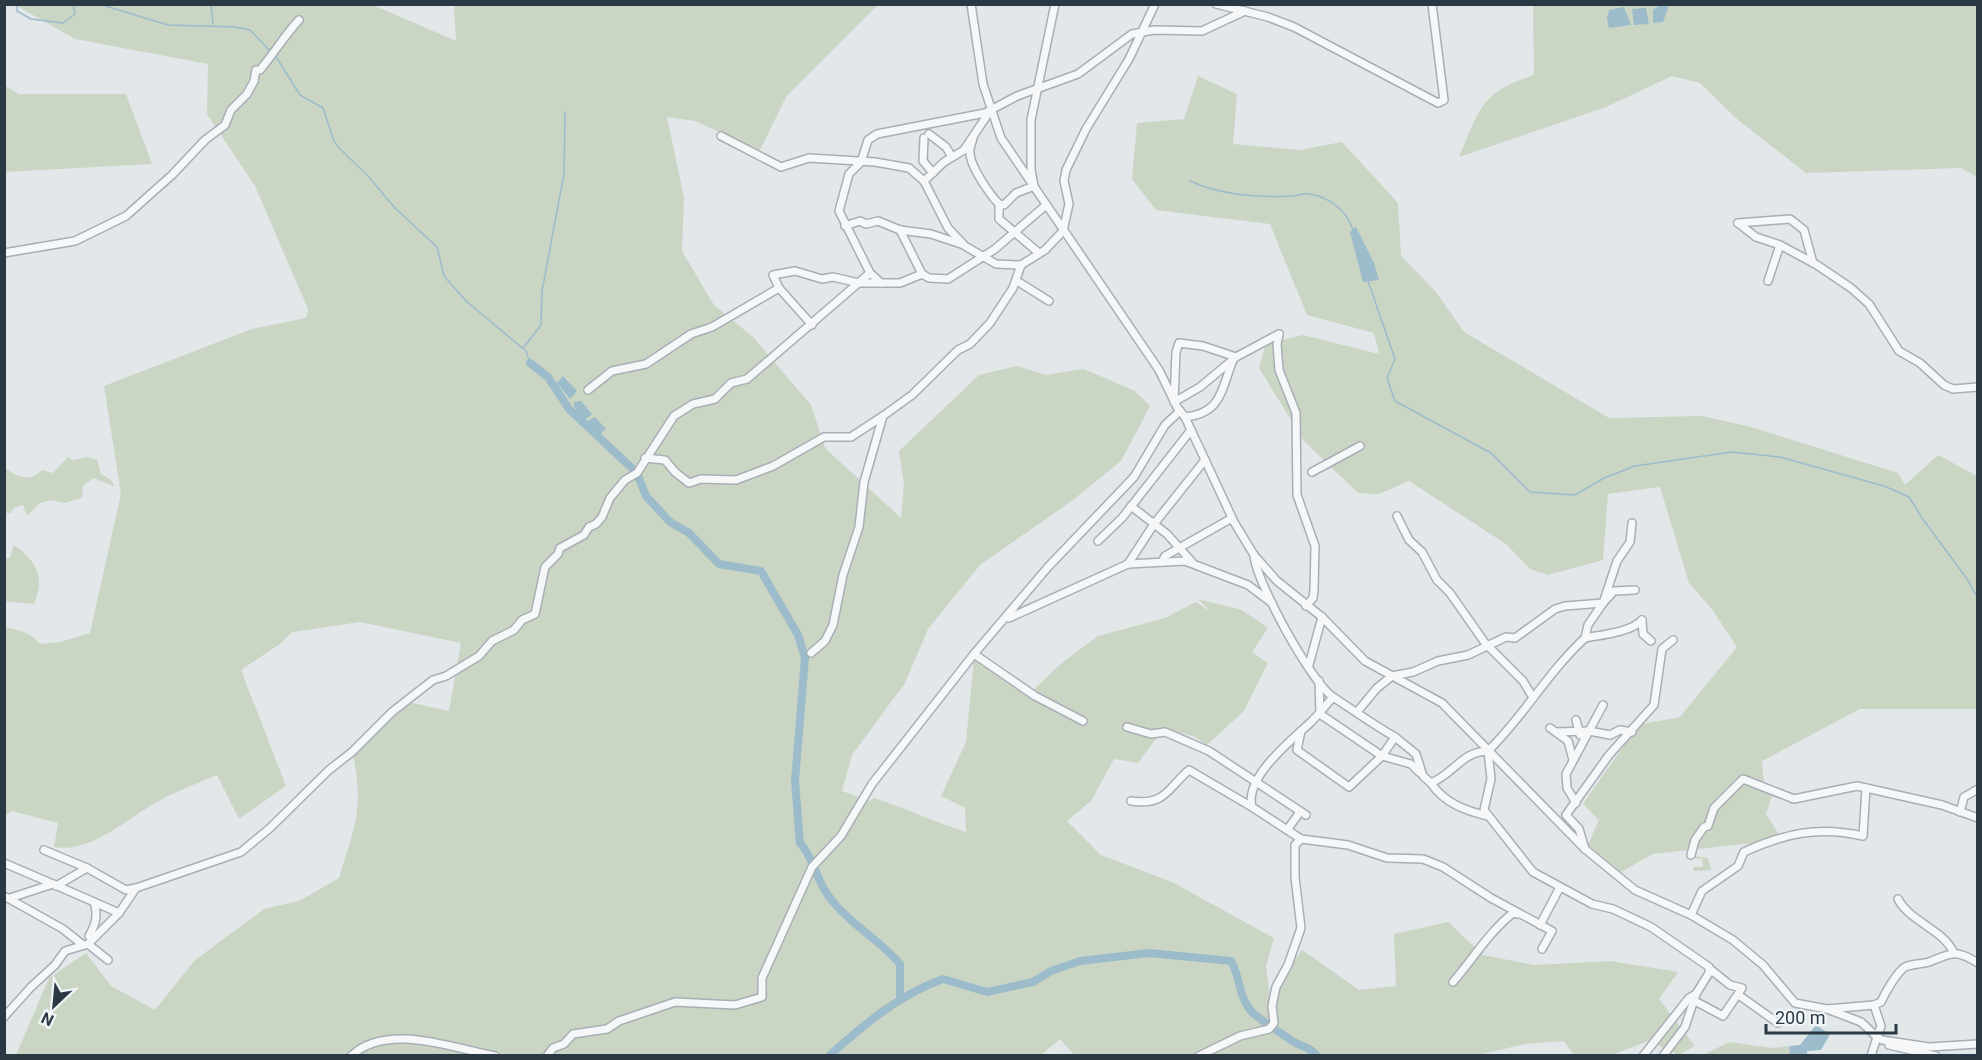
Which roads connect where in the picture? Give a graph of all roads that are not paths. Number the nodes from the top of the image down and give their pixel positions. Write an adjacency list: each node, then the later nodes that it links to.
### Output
1 (970, 4): 10 (street)
2 (1055, 4): 9 (street)
3 (1155, 4): 8 (street)
4 (1216, 4): 6 (street)
5 (1432, 4): 6 (street)
6 (1245, 11): 8 (street)
7 (299, 20): 26 (street)
8 (1142, 32): 9 (street); 22 (street)
9 (1037, 90): 10 (street); 17 (street)
10 (991, 108): 12 (street); 14 (street); 17 (street)
11 (721, 136): 14 (street)
12 (973, 138): 13 (street); 18 (street)
13 (952, 157): 15 (street); 15 (street)
14 (861, 162): 16 (street); 20 (street)
15 (933, 173): 16 (street)
16 (924, 181): 25 (street)
17 (1034, 186): 18 (street); 19 (street)
18 (999, 204): 23 (street)
19 (1045, 206): 22 (street); 23 (street)
20 (845, 226): 21 (street); 31 (street)
21 (900, 230): 25 (street); 32 (street)
22 (1063, 231): 27 (street); 43 (street)
23 (1015, 232): 27 (street); 28 (street)
24 (1780, 245): 29 (street); 29 (street); 34 (street)
25 (966, 246): 28 (street)
26 (4, 253)
27 (1039, 253): 30 (street)
28 (984, 255): 30 (street); 32 (street)
29 (1813, 263): 41 (street)
30 (1022, 266): 33 (street)
31 (870, 273): 35 (street); 36 (street)
32 (922, 274): 36 (street)
33 (1017, 281): 38 (street); 45 (street)
34 (1768, 281)
35 (859, 283): 36 (street); 37 (street); 39 (street)
36 (881, 283)
37 (780, 288): 39 (street); 42 (street)
38 (1049, 302)
39 (812, 325): 48 (street)
40 (1235, 358): 43 (street); 43 (street); 44 (street); 65 (street)
41 (1977, 387)
42 (588, 390)
43 (1174, 402): 44 (street)
44 (1182, 414): 46 (street); 67 (street)
45 (883, 416): 48 (street); 72 (street)
46 (1191, 430): 49 (street); 51 (street)
47 (1360, 446): 50 (street)
48 (645, 458): 116 (street)
49 (1205, 460): 53 (street); 54 (street)
50 (1312, 472)
51 (1131, 506): 54 (street); 56 (street)
52 (1397, 516): 71 (street)
53 (1232, 518): 57 (street); 58 (street)
54 (1154, 524): 57 (street); 60 (street)
55 (1632, 524): 64 (street)
56 (1098, 541)
57 (1181, 549): 59 (street); 61 (street)
58 (1254, 555): 63 (street); 65 (street)
59 (1162, 562): 60 (street); 61 (street)
60 (1128, 564): 67 (street)
61 (1194, 564): 63 (street)
62 (1635, 590): 64 (street)
63 (1272, 603): 74 (street)
64 (1602, 603): 68 (street); 71 (street)
65 (1306, 606): 66 (street)
66 (1322, 617): 74 (street); 75 (street)
67 (992, 634): 73 (street)
68 (1585, 638): 70 (street); 77 (street)
69 (1673, 640): 88 (street)
70 (1651, 641)
71 (1490, 647): 75 (street); 77 (street)
72 (811, 653)
73 (974, 654): 83 (street); 143 (street)
74 (1309, 665): 76 (street)
75 (1395, 676): 80 (street); 91 (street)
76 (1319, 681): 78 (street); 81 (street)
77 (1532, 696): 91 (street)
78 (1333, 697): 80 (street); 81 (street)
79 (1603, 705): 86 (street)
80 (1357, 712): 89 (street)
81 (1320, 714): 85 (street); 92 (street)
82 (1576, 720): 87 (street)
83 (1083, 721)
84 (1127, 727): 96 (street)
85 (1301, 731): 92 (street); 96 (street)
86 (1589, 731): 87 (street); 88 (street); 90 (street)
87 (1580, 732): 90 (street); 93 (street)
88 (1632, 732): 100 (street)
89 (1395, 738): 92 (street); 94 (street)
90 (1580, 747): 93 (street)
91 (1488, 751): 95 (street); 104 (street); 106 (street)
92 (1382, 756): 94 (street)
93 (1573, 760): 100 (street)
94 (1423, 776): 95 (street)
95 (1431, 783): 104 (street)
96 (1257, 784): 101 (street); 107 (street)
97 (1866, 788): 102 (street); 111 (street); 122 (street)
98 (1977, 789): 102 (street)
99 (1131, 801): 101 (street)
100 (1576, 803): 103 (street)
101 (1252, 807): 107 (street)
102 (1960, 812): 105 (street)
103 (1566, 815): 106 (street); 109 (street)
104 (1488, 816): 115 (street)
105 (1977, 818)
106 (1558, 825): 109 (street)
107 (1287, 830): 108 (street)
108 (1301, 839): 121 (street); 144 (street)
109 (1585, 849): 122 (street)
110 (44, 850): 113 (street)
111 (1691, 855)
112 (4, 863): 114 (street)
113 (87, 868): 114 (street); 116 (street)
114 (54, 885): 117 (street); 119 (street)
115 (1560, 887): 123 (street); 129 (street)
116 (136, 888): 120 (street)
117 (7, 897): 124 (street)
118 (1898, 899): 126 (street)
119 (94, 902): 120 (street); 124 (street)
120 (119, 914): 124 (street)
121 (1518, 914): 123 (street); 130 (street)
122 (1691, 915): 134 (street)
123 (1540, 925): 125 (street)
124 (85, 942): 127 (street); 135 (street)
125 (1542, 948)
126 (1954, 953): 128 (street); 133 (street)
127 (108, 960)
128 (1977, 963)
129 (1710, 969): 131 (street); 132 (street)
130 (1453, 982)
131 (1740, 996): 132 (street); 136 (street)
132 (1694, 998): 145 (street); 146 (street)
133 (1874, 1005): 134 (street); 137 (street)
134 (1827, 1009): 137 (street)
135 (4, 1017)
136 (1778, 1023)
137 (1880, 1039): 139 (street); 140 (street); 147 (street)
138 (1977, 1044): 139 (street)
139 (1949, 1046): 140 (street)
140 (1932, 1055)
141 (351, 1056): 142 (street)
142 (495, 1056)
143 (547, 1056)
144 (1199, 1056)
145 (1643, 1056)
146 (1663, 1056)
147 (1871, 1056)

